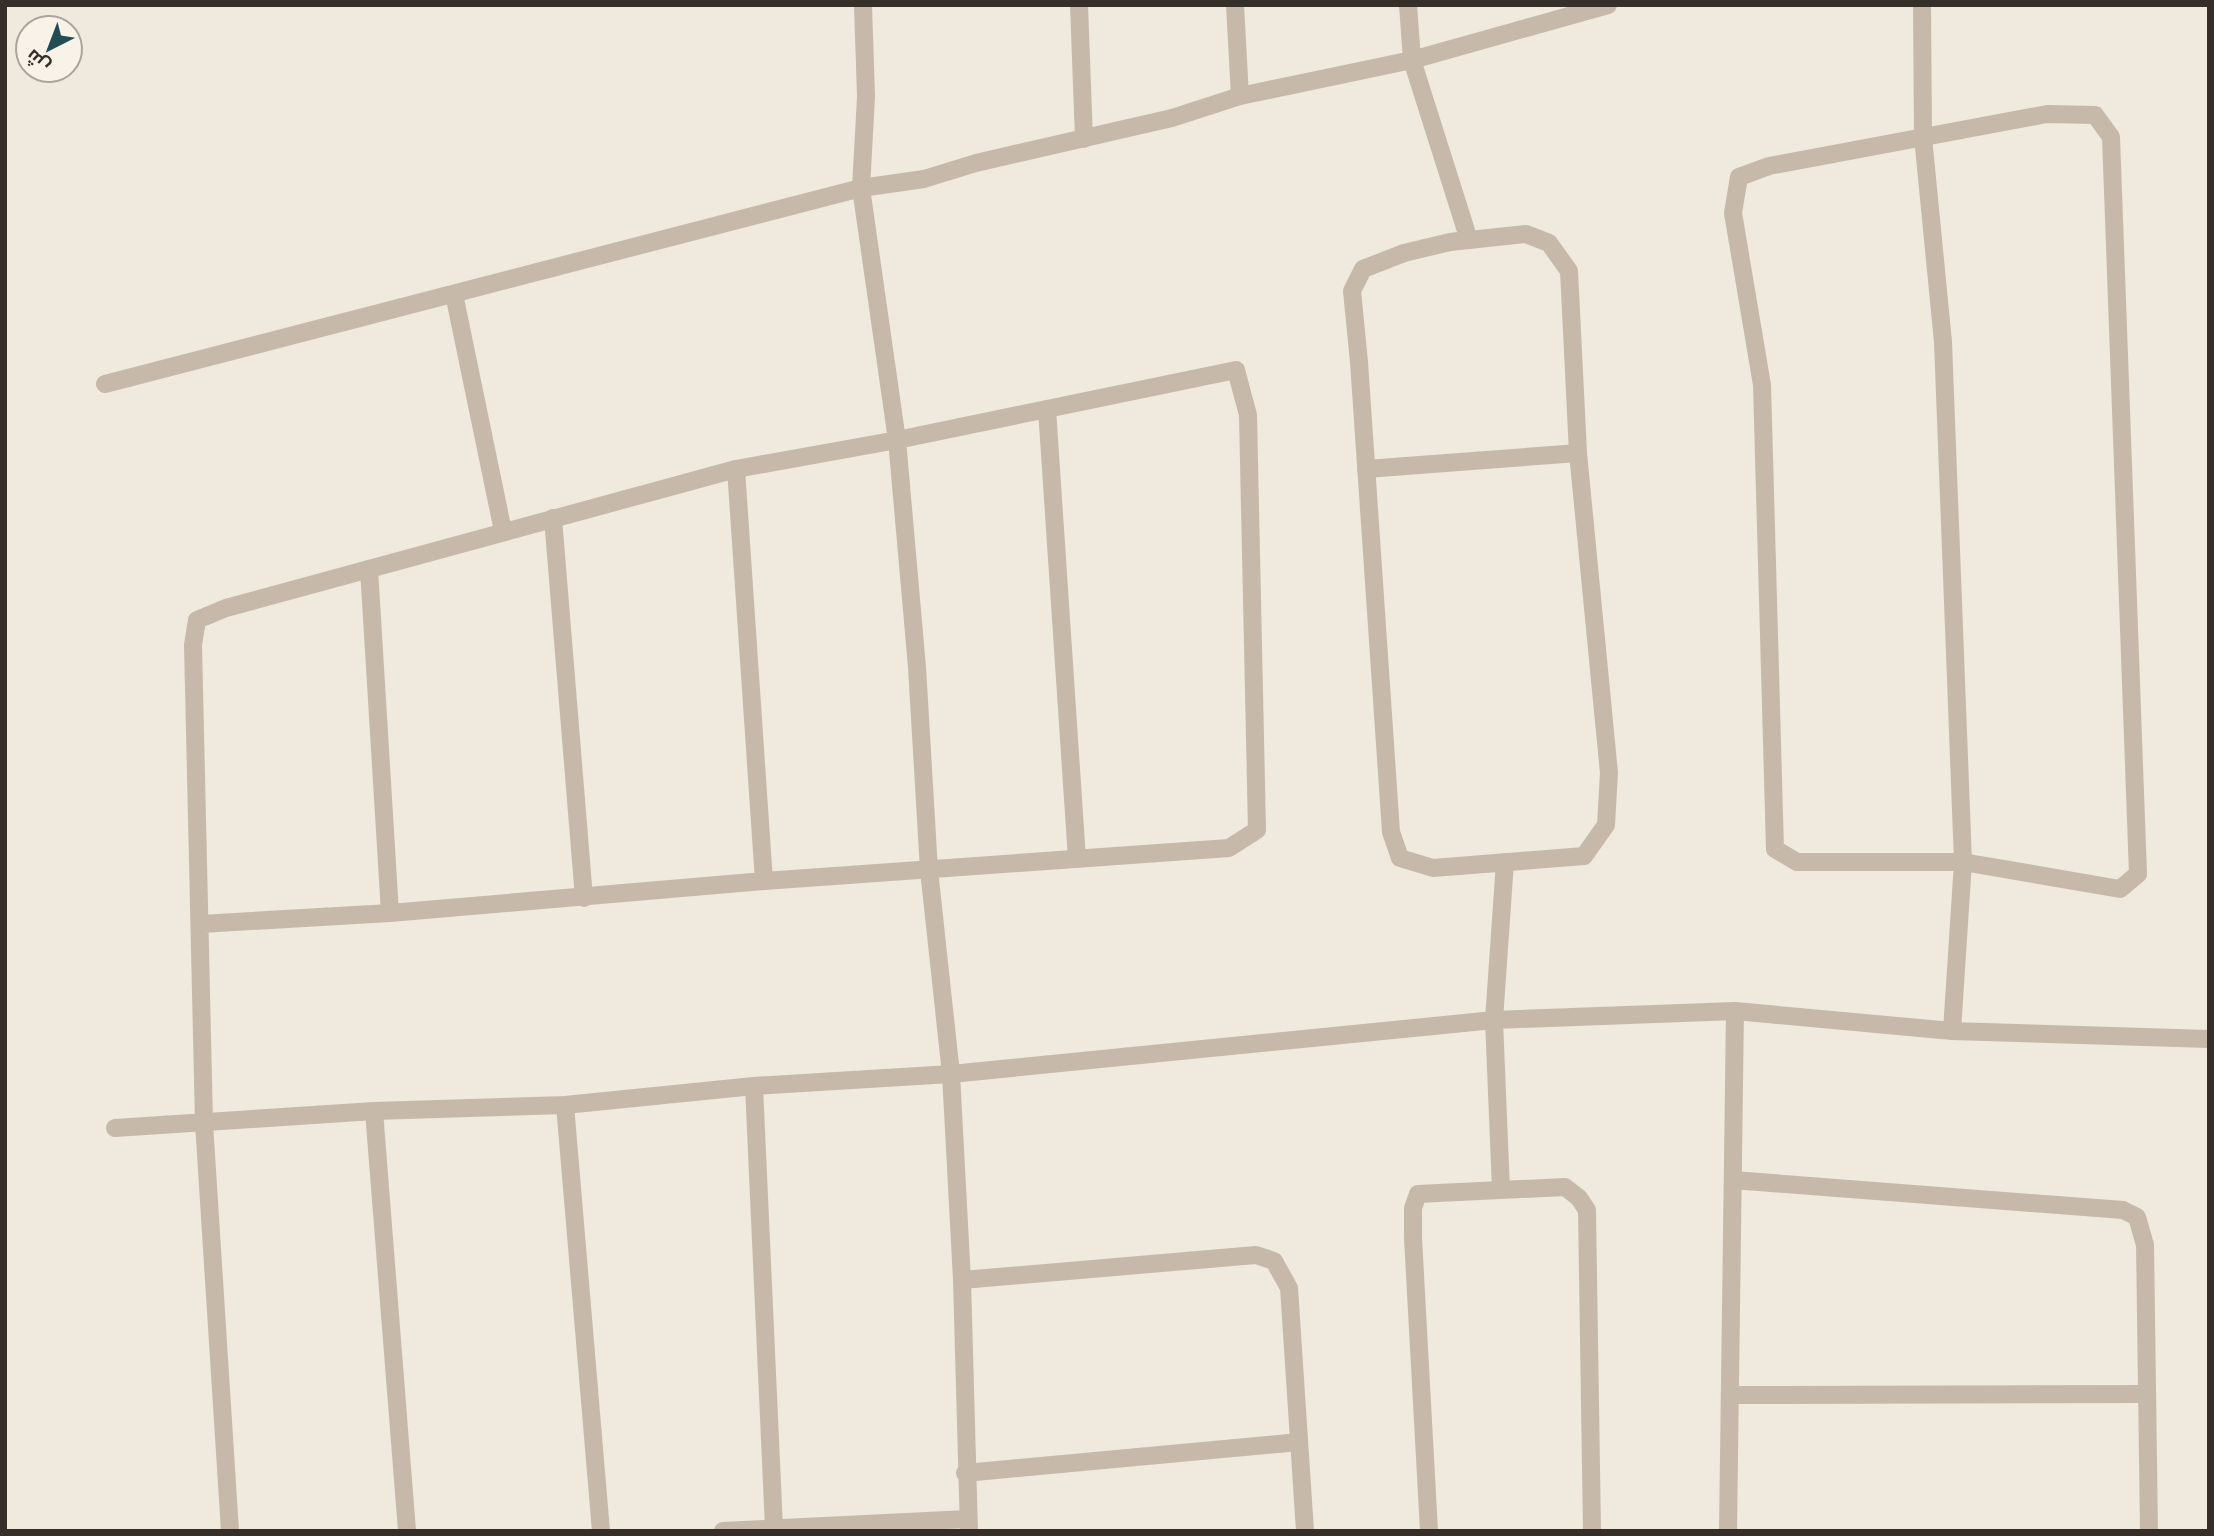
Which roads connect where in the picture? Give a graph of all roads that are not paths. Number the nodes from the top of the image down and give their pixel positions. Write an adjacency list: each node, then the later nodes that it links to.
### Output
1 (863, 5): 12 (street)
2 (1079, 5): 11 (street)
3 (1235, 5): 9 (street)
4 (1408, 5): 8 (street)
5 (1608, 5): 7 (street)
6 (1922, 5): 10 (street)
7 (1560, 12): 8 (street)
8 (1412, 60): 9 (street); 13 (street)
9 (1240, 96): 11 (street)
10 (1923, 136): 26 (street); 26 (street); 26 (street)
11 (1084, 139): 12 (street)
12 (861, 188): 14 (street); 17 (street)
13 (1469, 240): 18 (street); 20 (street)
14 (454, 294): 15 (street); 22 (street)
15 (105, 384)
16 (1047, 409): 17 (street); 24 (street); 24 (street)
17 (897, 440): 19 (street); 27 (street)
18 (1578, 453): 20 (street); 25 (street)
19 (736, 469): 21 (street); 28 (street)
20 (1366, 469): 25 (street)
21 (553, 518): 22 (street); 29 (street)
22 (503, 531): 23 (street)
23 (369, 569): 30 (street); 31 (street)
24 (1077, 859): 27 (street)
25 (1505, 862): 33 (street)
26 (1963, 862): 34 (street)
27 (929, 870): 28 (street); 36 (street)
28 (764, 881): 29 (street)
29 (584, 898): 30 (street)
30 (390, 913): 31 (street)
31 (200, 924): 40 (street)
32 (1734, 1012): 33 (street); 34 (street); 42 (street)
33 (1494, 1020): 36 (street); 43 (street)
34 (1952, 1031): 35 (street)
35 (2209, 1039)
36 (951, 1074): 37 (street); 44 (street)
37 (754, 1086): 38 (street); 50 (street)
38 (565, 1105): 39 (street); 53 (street)
39 (374, 1111): 40 (street); 52 (street)
40 (204, 1123): 41 (street); 51 (street)
41 (115, 1128)
42 (1733, 1180): 45 (street); 46 (street)
43 (1501, 1191): 56 (street); 57 (street)
44 (962, 1280): 47 (street); 48 (street)
45 (2147, 1394): 46 (street); 59 (street)
46 (1730, 1395): 58 (street)
47 (1299, 1442): 48 (street); 55 (street)
48 (965, 1474): 49 (street)
49 (968, 1525): 50 (street)
50 (774, 1528): 54 (street)
51 (230, 1531)
52 (407, 1531)
53 (601, 1531)
54 (723, 1531)
55 (1305, 1531)
56 (1429, 1531)
57 (1592, 1531)
58 (1728, 1531)
59 (2150, 1531)

